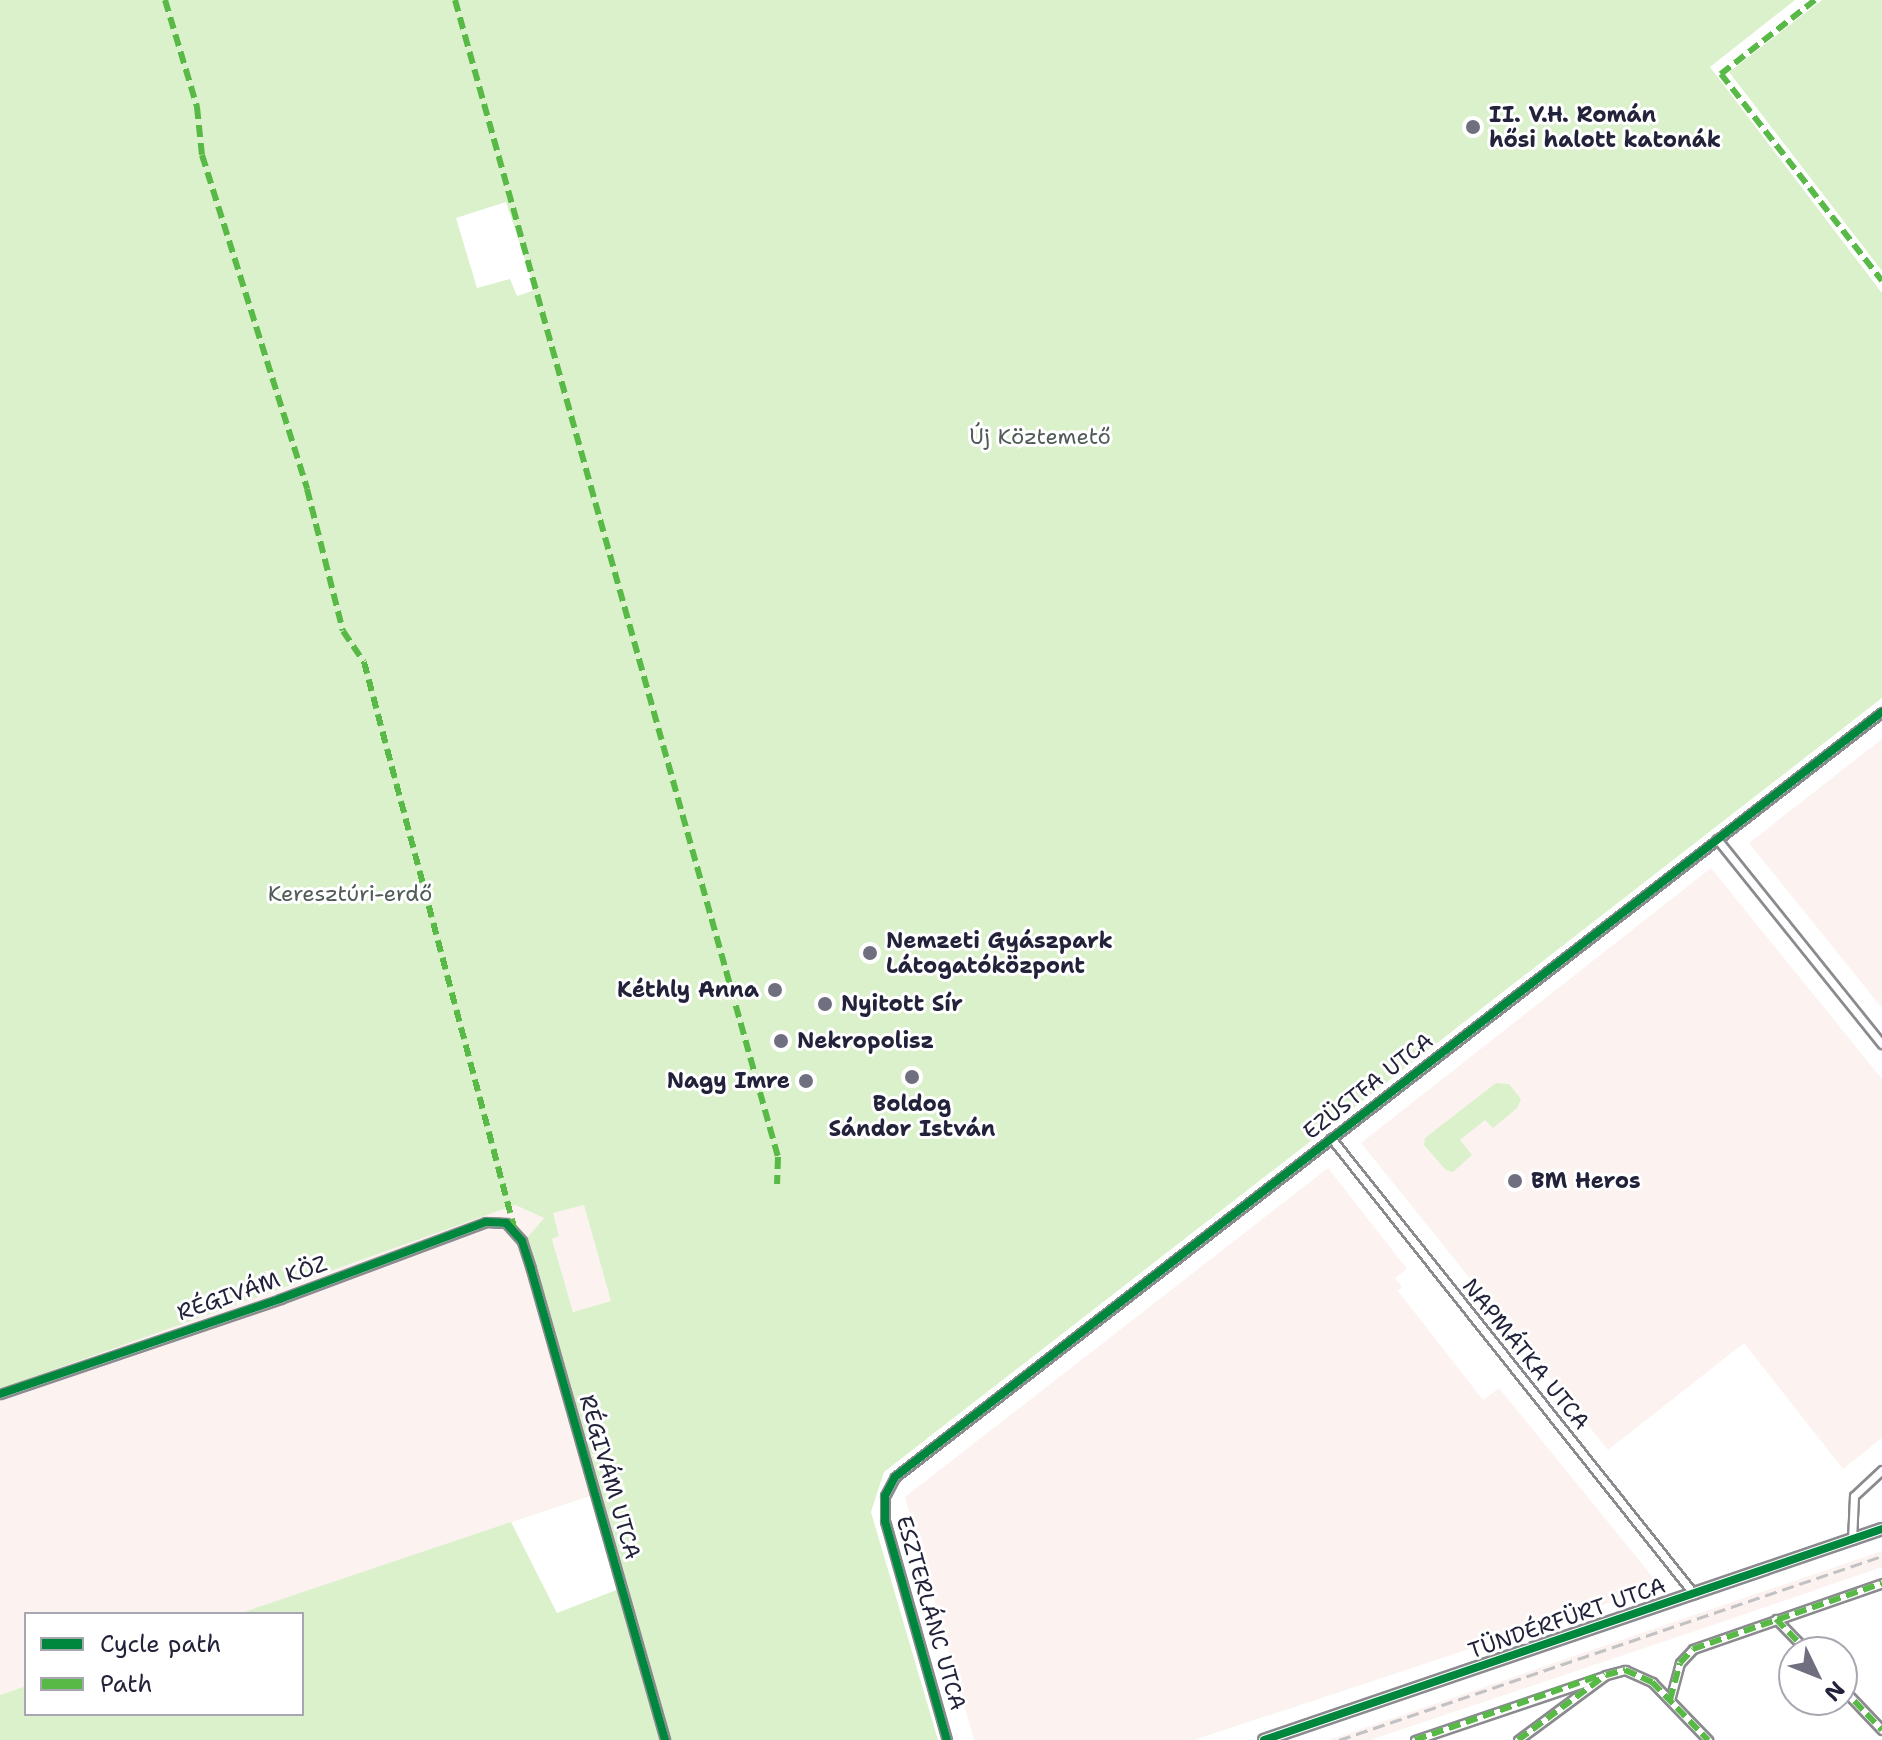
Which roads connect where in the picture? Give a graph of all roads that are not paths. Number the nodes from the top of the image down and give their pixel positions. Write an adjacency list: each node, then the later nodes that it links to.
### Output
1 (1882, 712): 2 (street, EZÜSTFA UTCA)
2 (1717, 839): 3 (street); 4 (street, EZÜSTFA UTCA)
3 (1882, 1044)
4 (1331, 1138): 8 (street, EZÜSTFA UTCA); 12 (street, NAPMÁTKA UTCA)
5 (514, 1227): 6 (street, RÉGIVÁM KÖZ); 20 (street, RÉGIVÁM UTCA)
6 (0, 1394)
7 (1882, 1470): 10 (street)
8 (885, 1496): 21 (street, ESZTERLÁNC UTCA)
9 (1882, 1529): 10 (street, TÜNDÉRFÜRT UTCA)
10 (1852, 1540): 12 (street, TÜNDÉRFÜRT UTCA)
11 (1882, 1583): 13 (street)
12 (1694, 1594): 22 (street, TÜNDÉRFÜRT UTCA)
13 (1776, 1619): 14 (street); 16 (street)
14 (1792, 1636)
15 (1606, 1675): 16 (street); 19 (street); 23 (street)
16 (1670, 1700): 24 (street)
17 (1858, 1705): 18 (street)
18 (1882, 1730)
19 (1521, 1739)
20 (665, 1740)
21 (947, 1740)
22 (1264, 1740)
23 (1415, 1740)
24 (1708, 1740)

